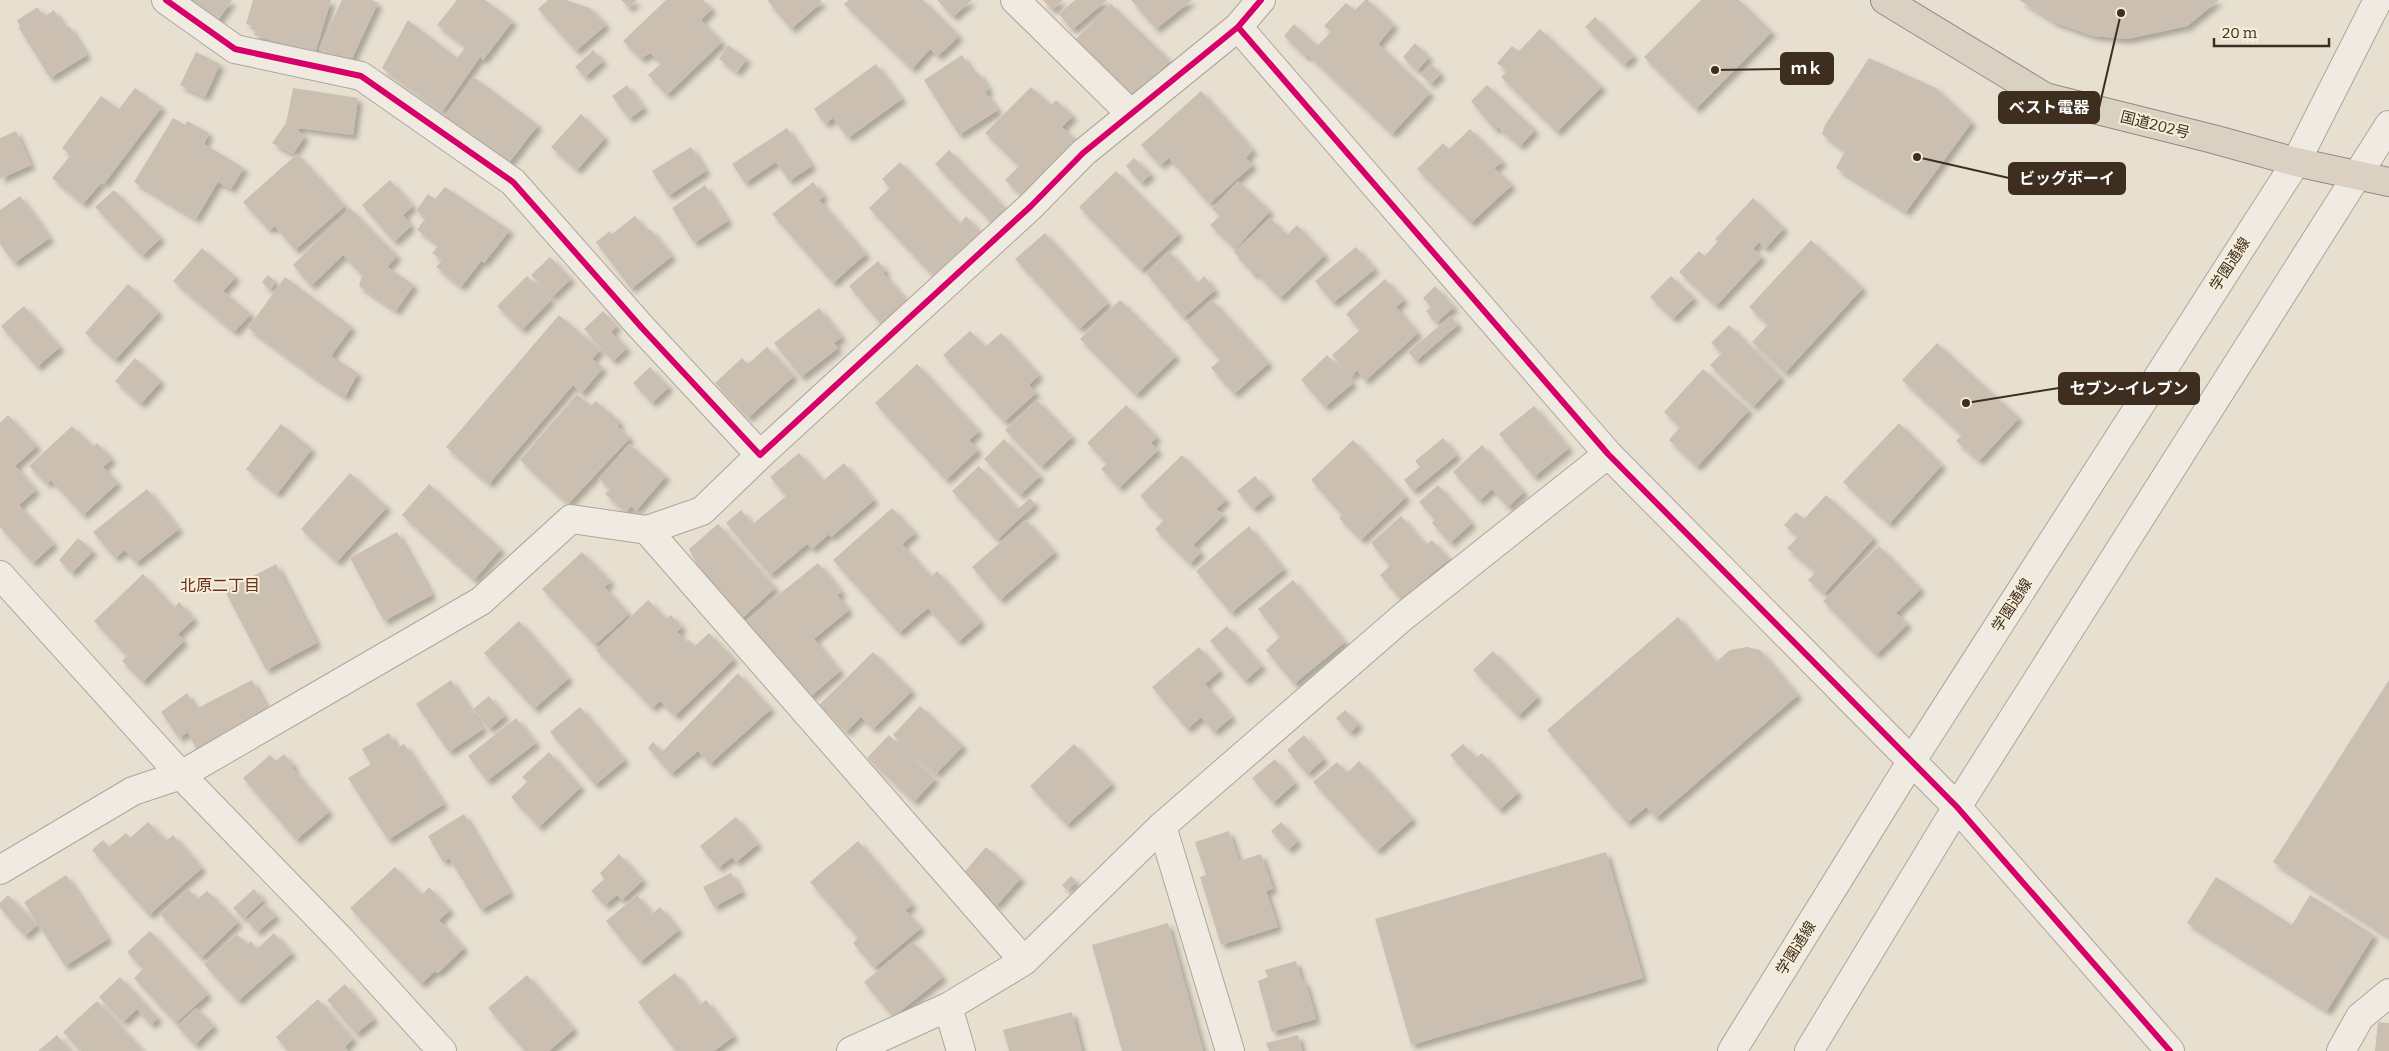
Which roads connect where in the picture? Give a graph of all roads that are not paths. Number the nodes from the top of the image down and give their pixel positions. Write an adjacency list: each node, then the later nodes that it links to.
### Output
1 (166, 0): 13 (street)
2 (1015, 0): 7 (street)
3 (1261, 0): 6 (street)
4 (1885, 0): 9 (highway, 国道202号)
5 (2378, 0): 9 (street, 学園通線)
6 (1238, 28): 7 (street); 12 (street)
7 (1131, 114): 13 (street)
8 (2389, 126): 10 (street)
9 (2296, 162): 10 (highway, 国道202号); 16 (street, 学園通線)
10 (2358, 175): 11 (highway, 国道202号); 18 (street)
11 (2389, 182)
12 (1608, 454): 16 (street); 19 (street)
13 (760, 455): 14 (street)
14 (647, 530): 17 (street); 21 (street)
15 (0, 575): 17 (street)
16 (1912, 762): 18 (street); 28 (street, 学園通線)
17 (181, 775): 20 (street); 24 (street)
18 (1957, 807): 29 (street); 30 (street)
19 (1162, 826): 21 (street); 27 (street)
20 (0, 870)
21 (1024, 961): 23 (street)
22 (2389, 994): 31 (street)
23 (948, 1007): 25 (street); 26 (street)
24 (442, 1051)
25 (851, 1051)
26 (961, 1051)
27 (1230, 1051)
28 (1732, 1051)
29 (1809, 1051)
30 (2170, 1051)
31 (2341, 1051)

